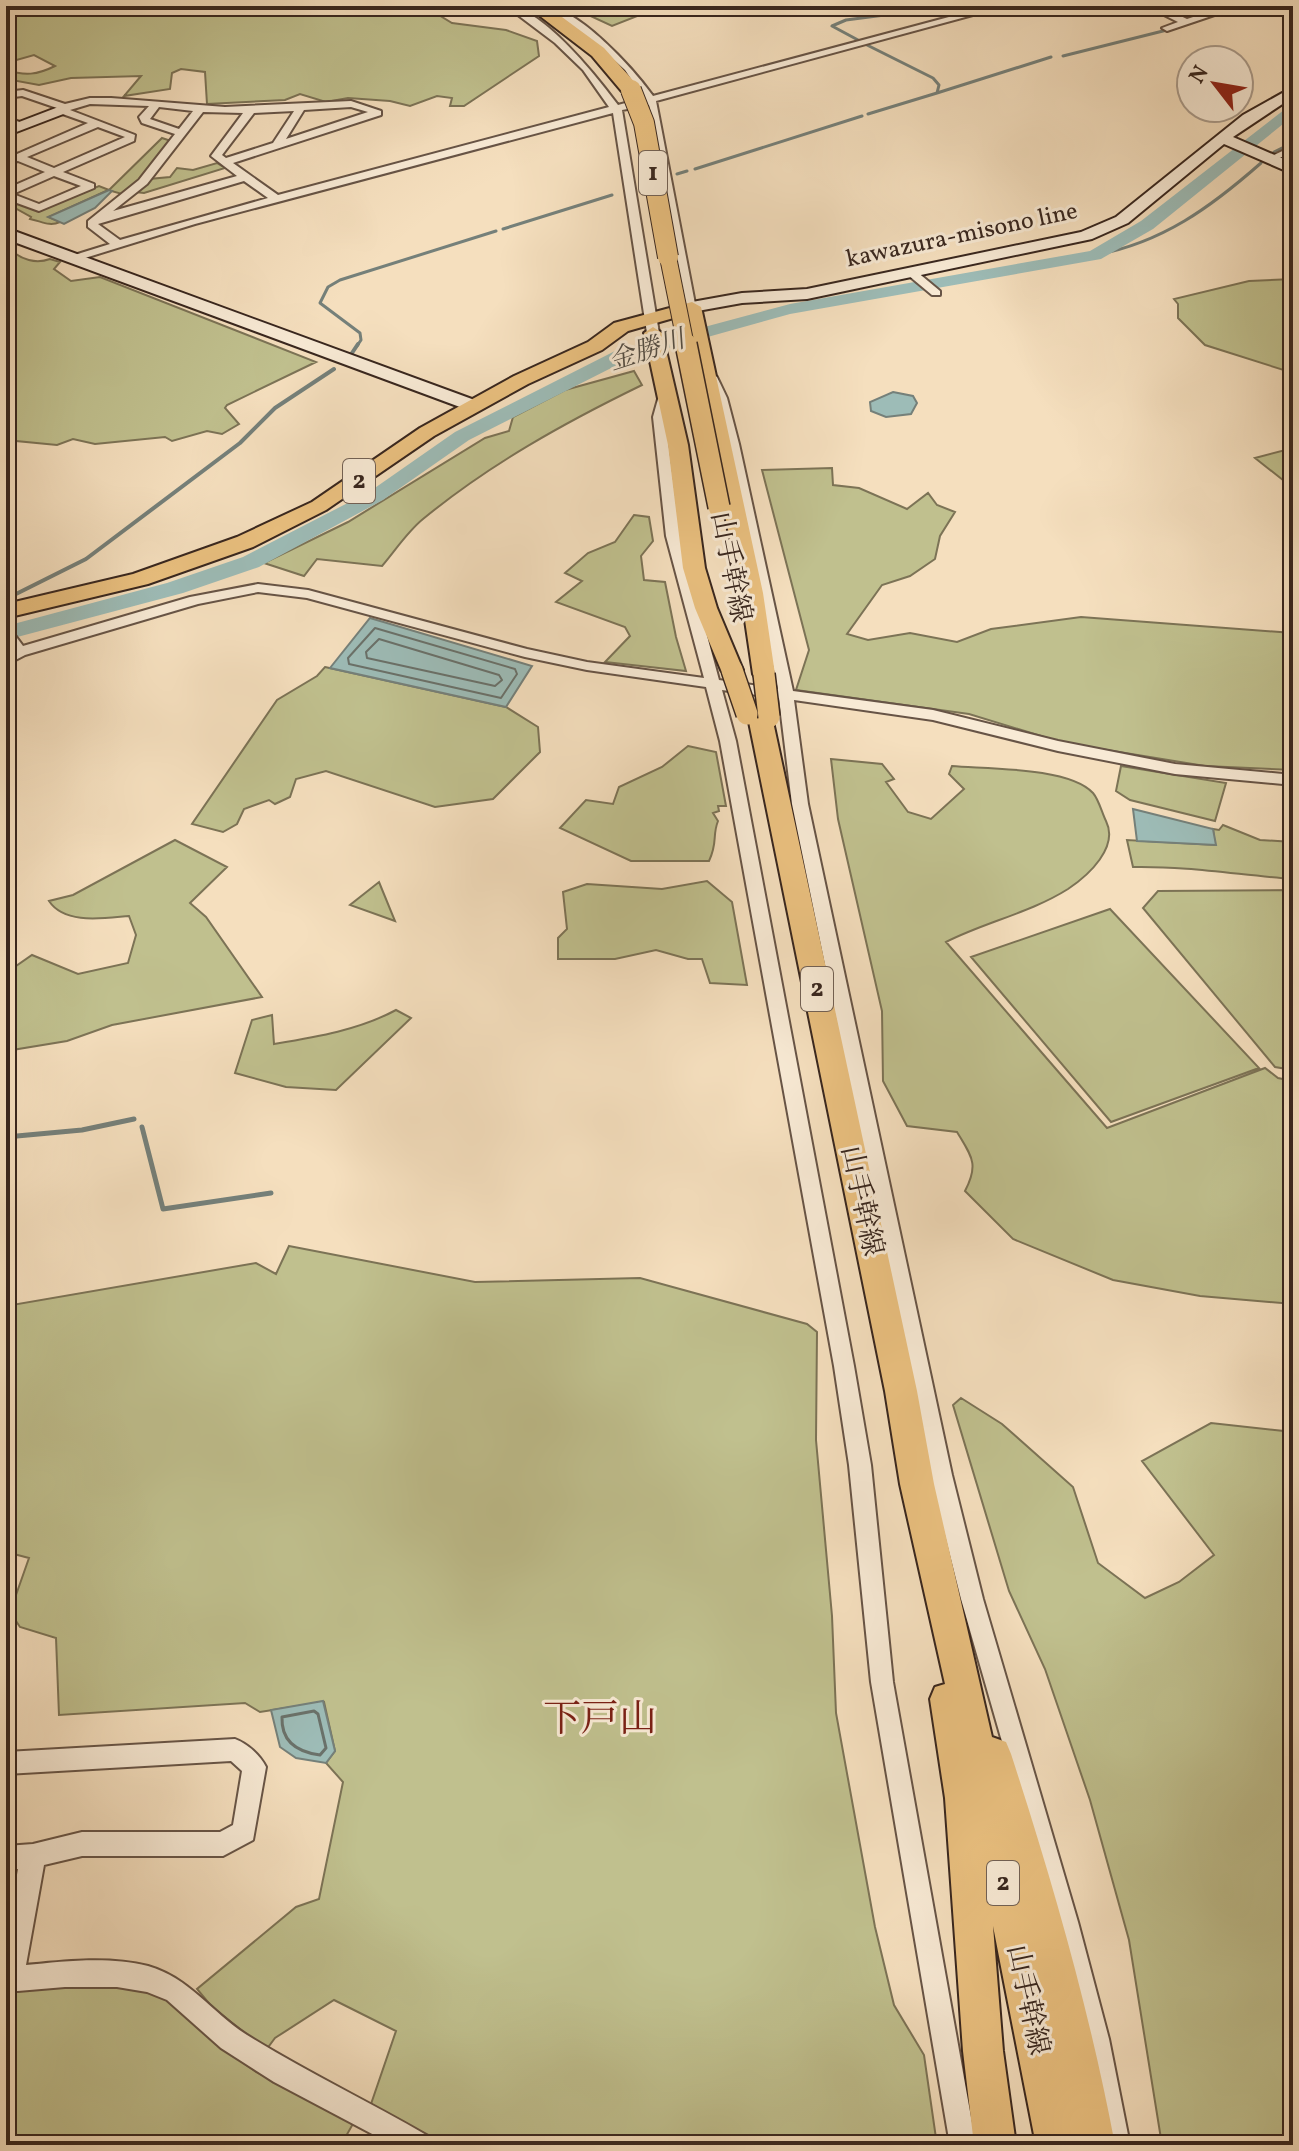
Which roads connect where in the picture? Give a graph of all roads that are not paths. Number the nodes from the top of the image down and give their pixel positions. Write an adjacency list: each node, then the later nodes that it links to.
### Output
1 (511, 6): 16 (street)
2 (536, 6): 10 (highway, 1)
3 (548, 6): 10 (street)
4 (1001, 6): 10 (street)
5 (1151, 6): 7 (street)
6 (1236, 6): 7 (street)
7 (1184, 21): 8 (street)
8 (1167, 28)
9 (1293, 91): 21 (main road, kawazura-misono line)
10 (641, 94): 16 (street); 34 (highway, 1, bridge); 38 (street)
11 (6, 95): 14 (street)
12 (156, 104): 14 (street); 17 (street); 20 (street)
13 (301, 107): 15 (street); 22 (street); 22 (street)
14 (62, 108): 18 (street); 19 (main road)
15 (252, 108): 17 (street); 25 (street)
16 (616, 108): 30 (street); 39 (street)
17 (200, 109): 20 (street)
18 (98, 123): 24 (street); 27 (street)
19 (11, 126)
20 (181, 133): 31 (street)
21 (1226, 139): 26 (main road); 36 (main road, kawazura-misono line)
22 (276, 146): 25 (street)
23 (1293, 149): 26 (street)
24 (10, 158): 27 (street)
25 (225, 162): 28 (street)
26 (1288, 164)
27 (55, 172): 29 (street); 29 (street)
28 (245, 177): 30 (street); 31 (street)
29 (6, 194)
30 (276, 199): 33 (street)
31 (100, 218): 33 (street)
32 (6, 233): 35 (main road)
33 (118, 244): 35 (street)
34 (668, 257): 44 (main road, 山手幹線, bridge)
35 (72, 259): 41 (main road)
36 (912, 273): 37 (street); 38 (main road, kawazura-misono line)
37 (936, 293)
38 (693, 314): 39 (main road, 2); 40 (main road)
39 (651, 326): 41 (main road, 2); 44 (main road)
40 (706, 368): 44 (main road); 45 (street)
41 (474, 406): 42 (main road, 2)
42 (6, 611)
43 (12, 648): 44 (street)
44 (740, 675): 45 (street); 46 (main road, bridge); 46 (main road, bridge); 56 (street)
45 (787, 697): 47 (street); 60 (street)
46 (759, 716): 48 (main road); 48 (main road, 山手幹線 / 2)
47 (1293, 780)
48 (782, 818): 49 (main road, 山手幹線 / 2)
49 (917, 1484): 50 (main road, 山手幹線 / 2); 57 (main road)
50 (950, 1620): 58 (main road, 山手幹線 / 2); 59 (main road)
51 (6, 1763): 52 (street)
52 (33, 1856): 53 (street); 54 (street)
53 (6, 1858)
54 (9, 1979): 55 (street)
55 (419, 2145)
56 (963, 2145)
57 (995, 2145)
58 (1057, 2145)
59 (1094, 2145)
60 (1117, 2145)

